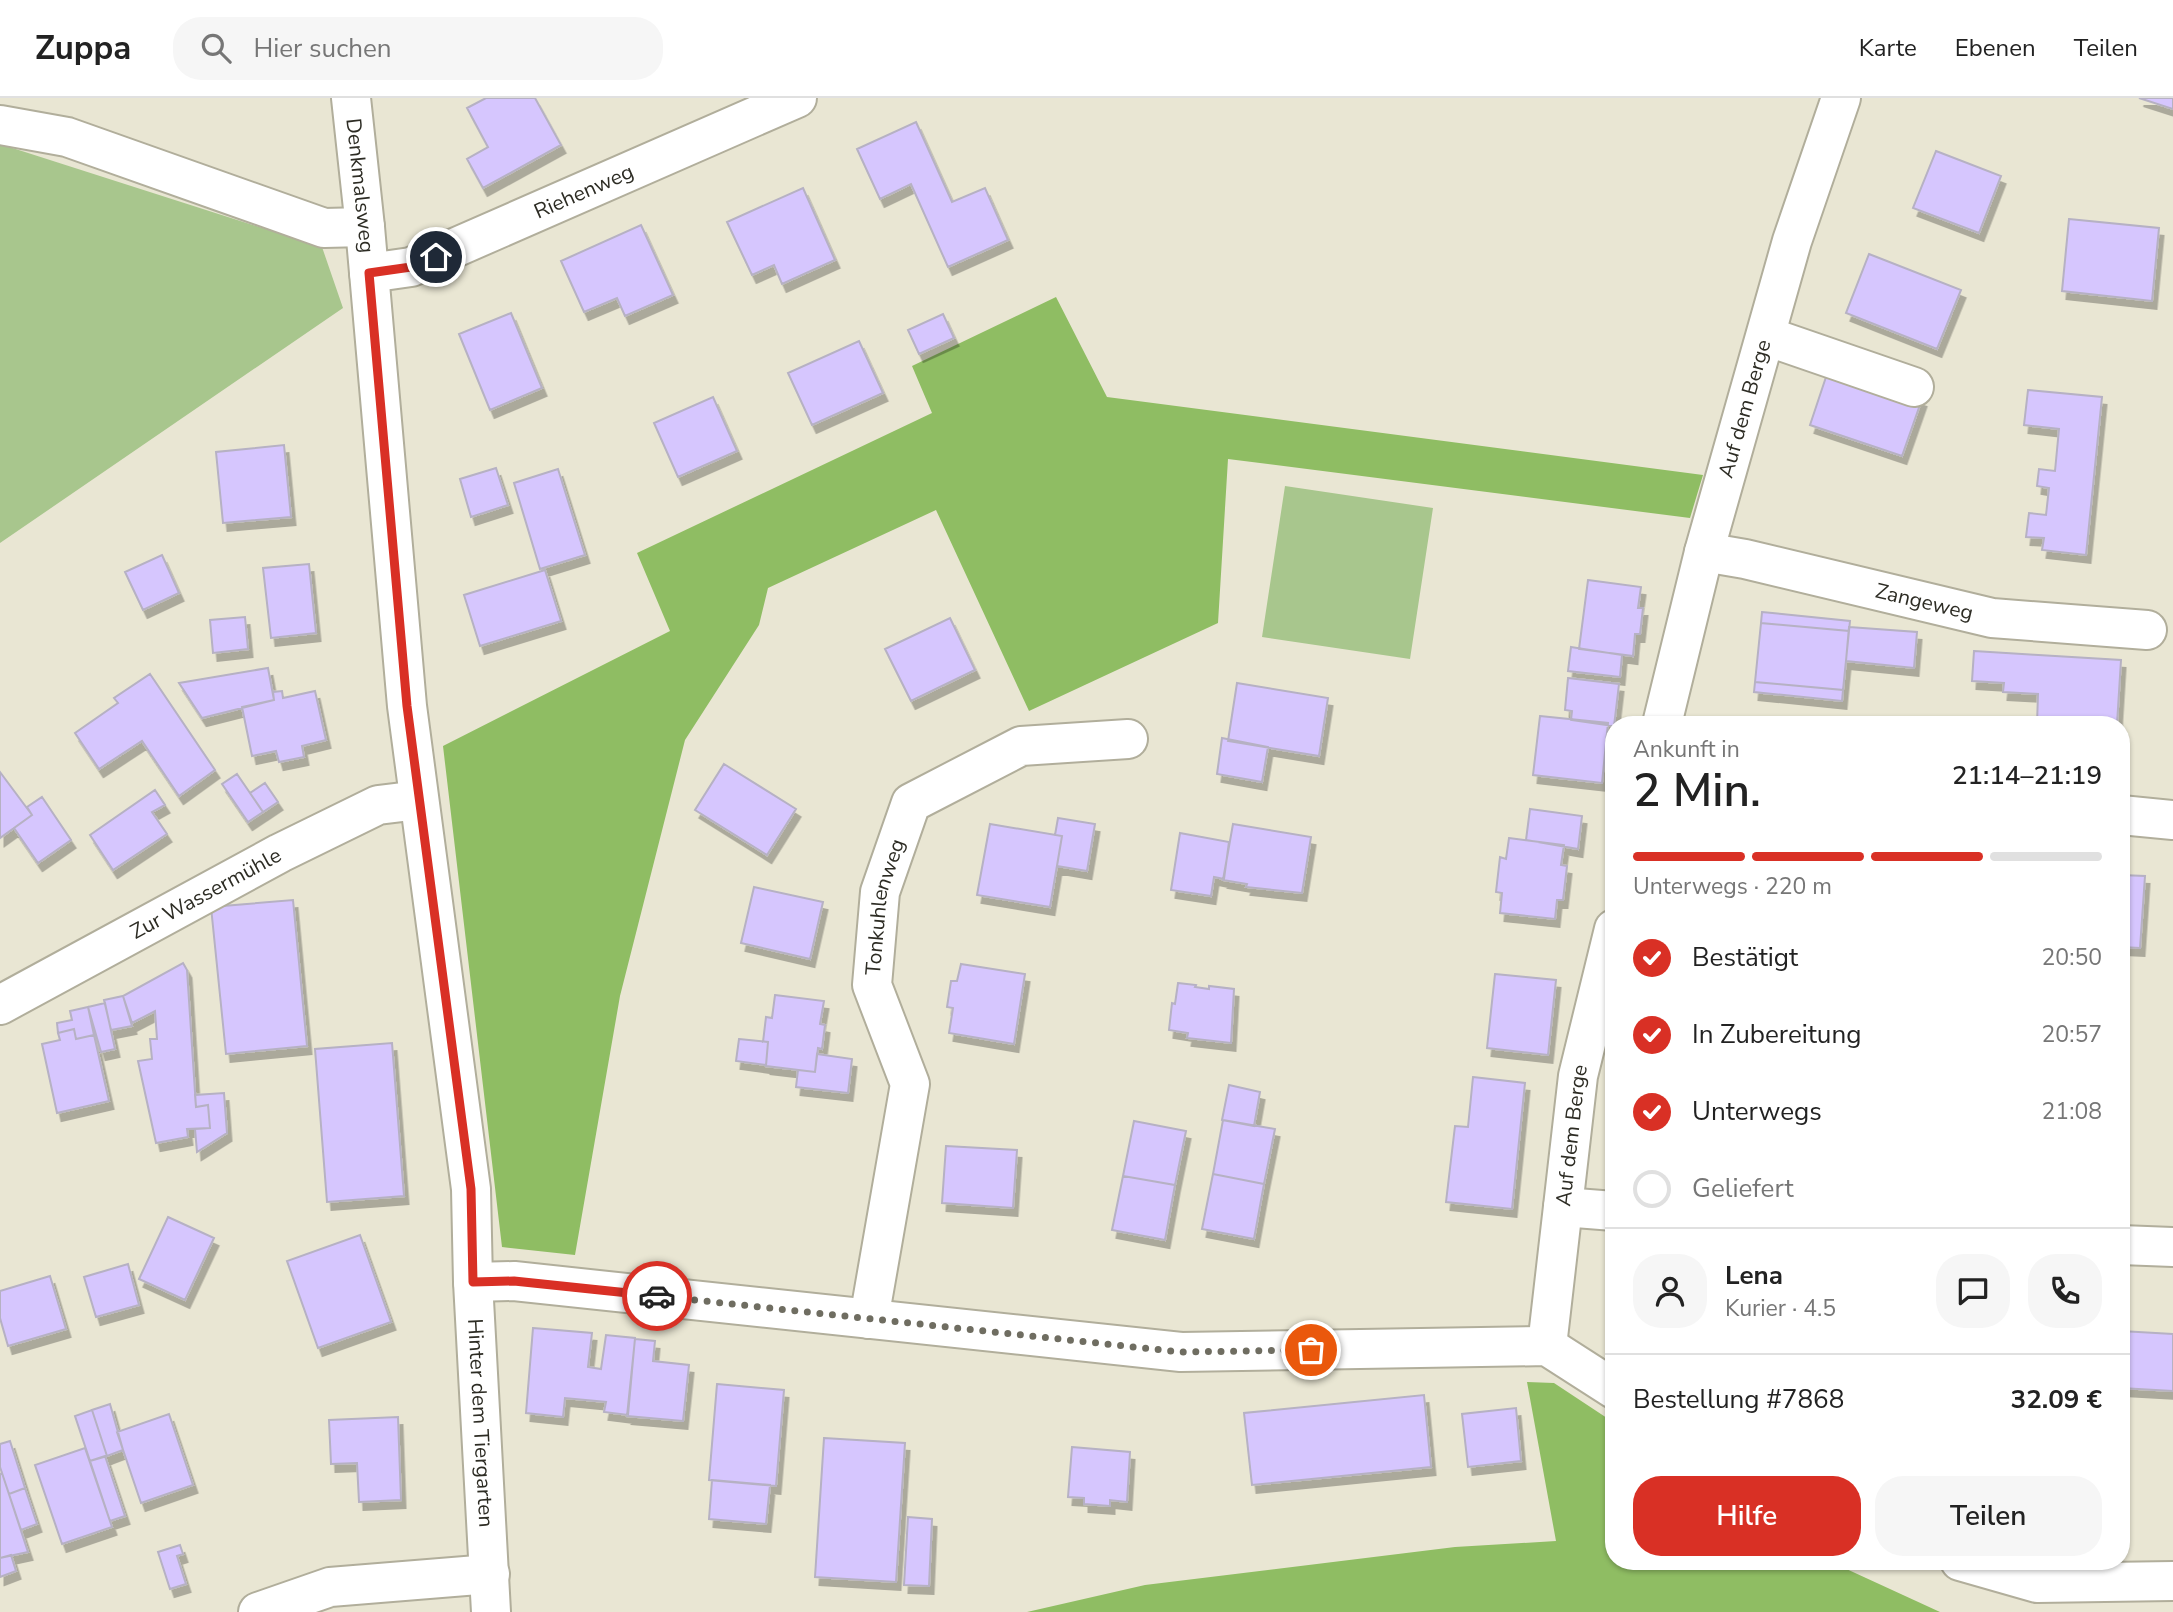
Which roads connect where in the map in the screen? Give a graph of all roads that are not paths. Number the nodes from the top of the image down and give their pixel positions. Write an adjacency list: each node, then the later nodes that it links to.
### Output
1 (351, 98): 5 (street, Denkmalsweg)
2 (797, 98): 6 (street, Riehenweg)
3 (1842, 98): 7 (street, Auf dem Berge)
4 (0, 125): 5 (street)
5 (365, 226): 6 (street, Denkmalsweg)
6 (369, 273): 13 (street, Hinter dem Tiergarten)
7 (1766, 336): 8 (street); 9 (street, Auf dem Berge)
8 (1914, 387)
9 (1704, 552): 10 (street, Zangeweg); 11 (street, Auf dem Berge)
10 (2147, 630)
11 (1664, 716)
12 (1128, 739): 23 (street, Tonkuhlenweg)
13 (419, 800): 17 (street, Zur Wassermühle); 22 (street, Hinter dem Tiergarten)
14 (2130, 816): 15 (street)
15 (2173, 820)
16 (1605, 966): 18 (street, Auf dem Berge)
17 (0, 1005)
18 (1563, 1207): 19 (street); 24 (street, Auf dem Berge)
19 (1605, 1210)
20 (2130, 1245): 21 (street)
21 (2173, 1247)
22 (473, 1282): 23 (street); 27 (street, Hinter dem Tiergarten)
23 (869, 1318): 24 (street)
24 (1546, 1346): 25 (street)
25 (1605, 1383)
26 (1992, 1570): 28 (street)
27 (490, 1574): 29 (street); 30 (street, Hinter dem Tiergarten)
28 (2173, 1581)
29 (258, 1612)
30 (491, 1612)

